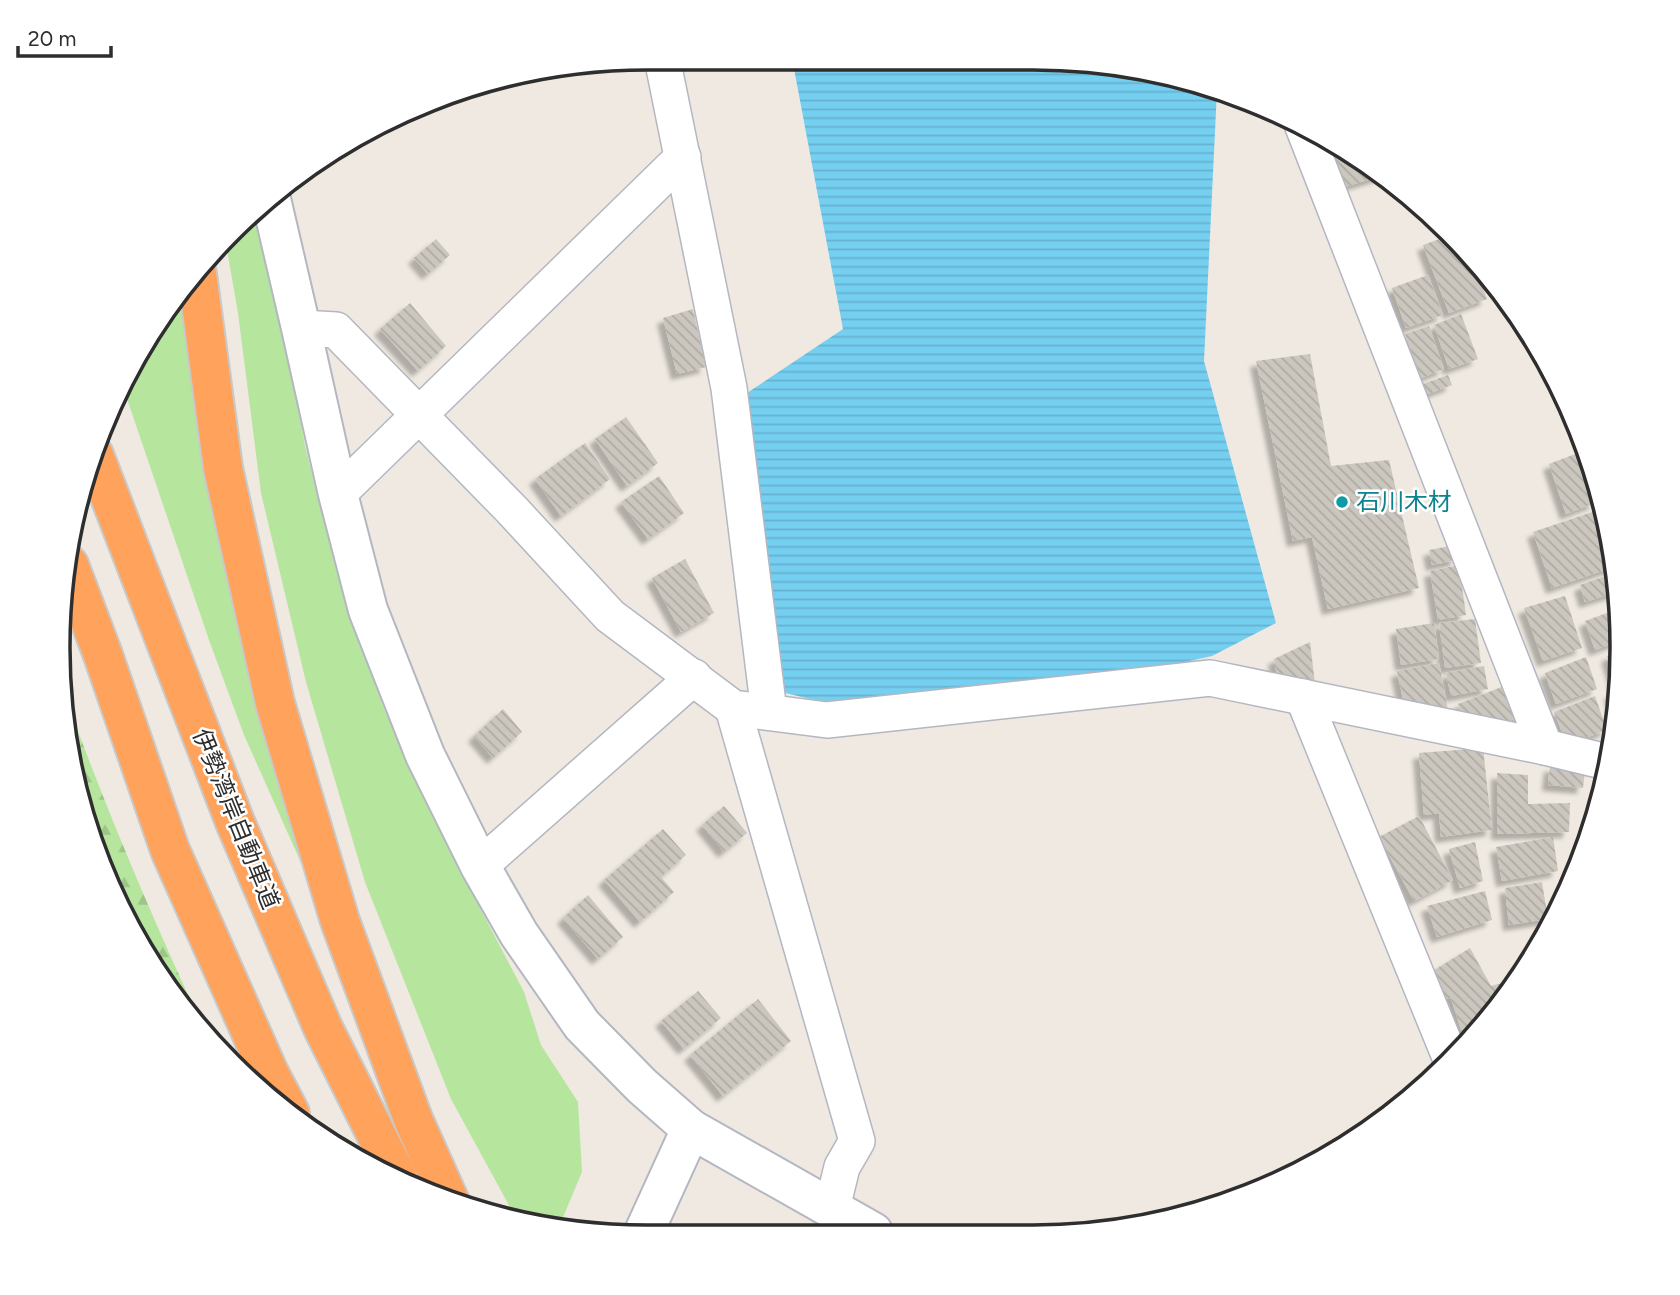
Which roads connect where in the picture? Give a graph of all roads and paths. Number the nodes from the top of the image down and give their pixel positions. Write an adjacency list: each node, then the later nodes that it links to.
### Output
1 (665, 70): 3 (street)
2 (1308, 141): 15 (street)
3 (683, 157): 7 (street); 14 (street)
4 (273, 208): 6 (street)
5 (198, 285): 22 (highway)
6 (301, 328): 7 (street); 9 (street)
7 (418, 415): 9 (street); 11 (street)
8 (99, 468): 21 (highway, 伊勢湾岸自動車道)
9 (338, 494): 17 (street)
10 (74, 579): 19 (highway)
11 (694, 677): 13 (street); 17 (street)
12 (1303, 697): 14 (street); 15 (street); 18 (street)
13 (733, 708): 14 (street); 23 (street)
14 (769, 712)
15 (1545, 747): 16 (street)
16 (1599, 760)
17 (480, 866): 20 (street)
18 (1453, 1043)
19 (280, 1093)
20 (691, 1129): 23 (street); 24 (street)
21 (391, 1165)
22 (443, 1187)
23 (832, 1208): 25 (street)
24 (647, 1225)
25 (861, 1225)

